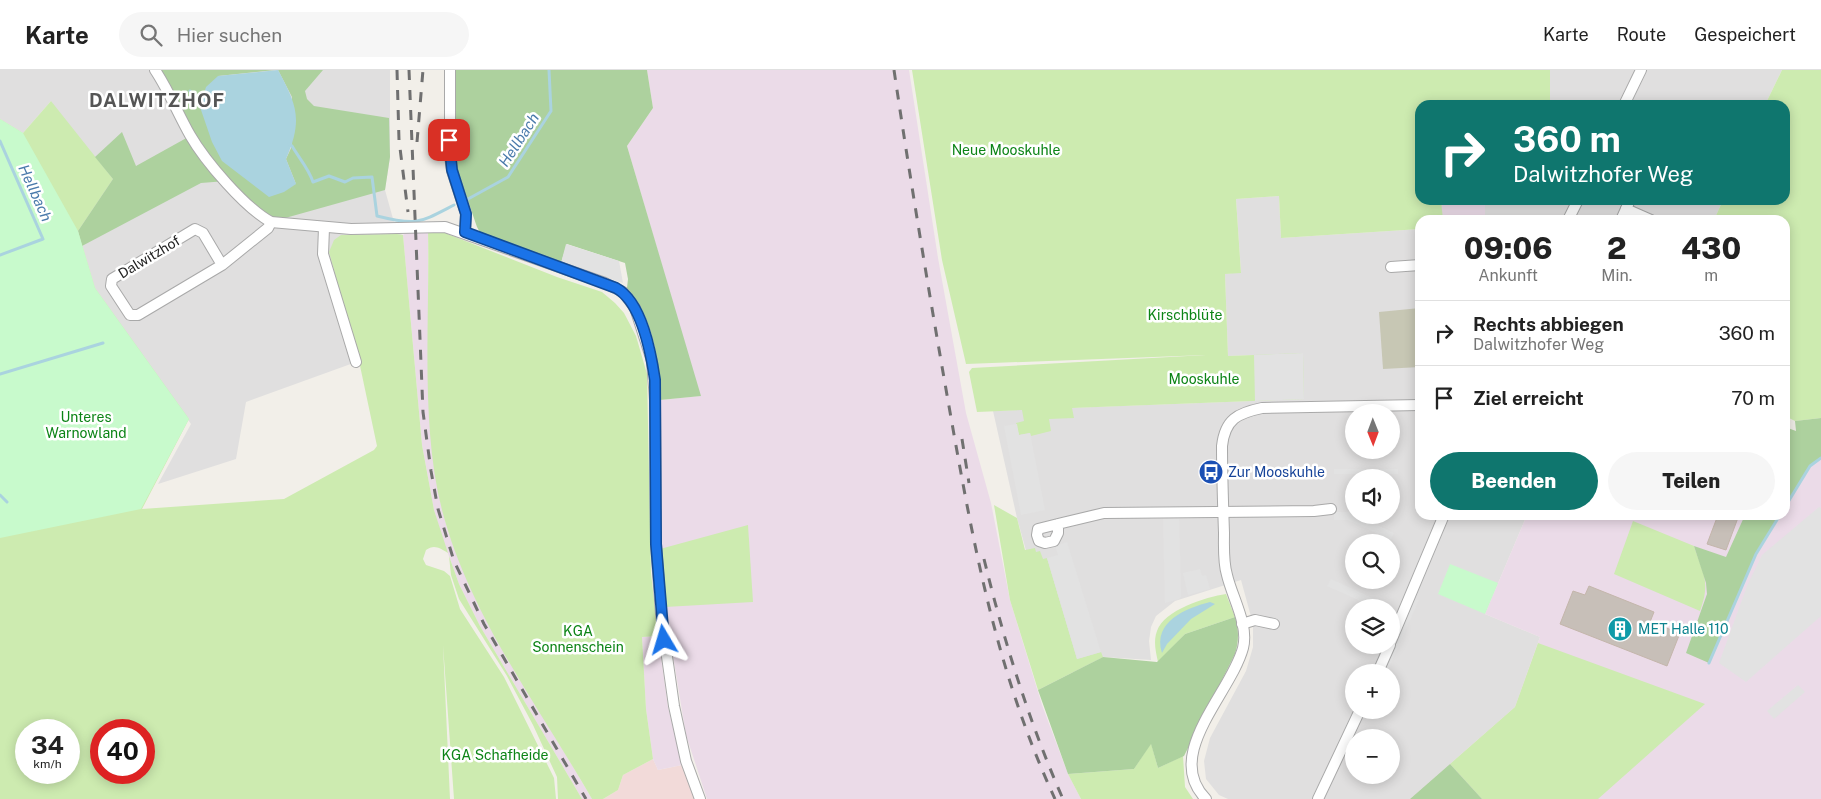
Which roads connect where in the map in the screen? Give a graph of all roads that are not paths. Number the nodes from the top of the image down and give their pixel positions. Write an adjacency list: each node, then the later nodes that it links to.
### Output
1 (155, 70): 7 (street)
2 (450, 70): 9 (street)
3 (1641, 70): 4 (street)
4 (1626, 100)
5 (1629, 205): 6 (street)
6 (1644, 215)
7 (271, 222): 8 (street); 10 (street, Dalwitzhof)
8 (324, 228): 9 (street); 13 (street)
9 (465, 232): 23 (street)
10 (222, 265): 10 (street, Dalwitzhof)
11 (1415, 265): 12 (street)
12 (1392, 267)
13 (356, 362)
14 (1415, 405): 16 (street)
15 (1331, 509): 16 (street)
16 (1223, 512): 18 (street); 20 (street)
17 (1442, 520): 19 (street)
18 (1058, 524)
19 (1400, 620)
20 (1242, 624): 21 (street); 24 (street)
21 (1274, 624)
22 (1356, 719): 25 (street)
23 (700, 799)
24 (1206, 799)
25 (1318, 799)

